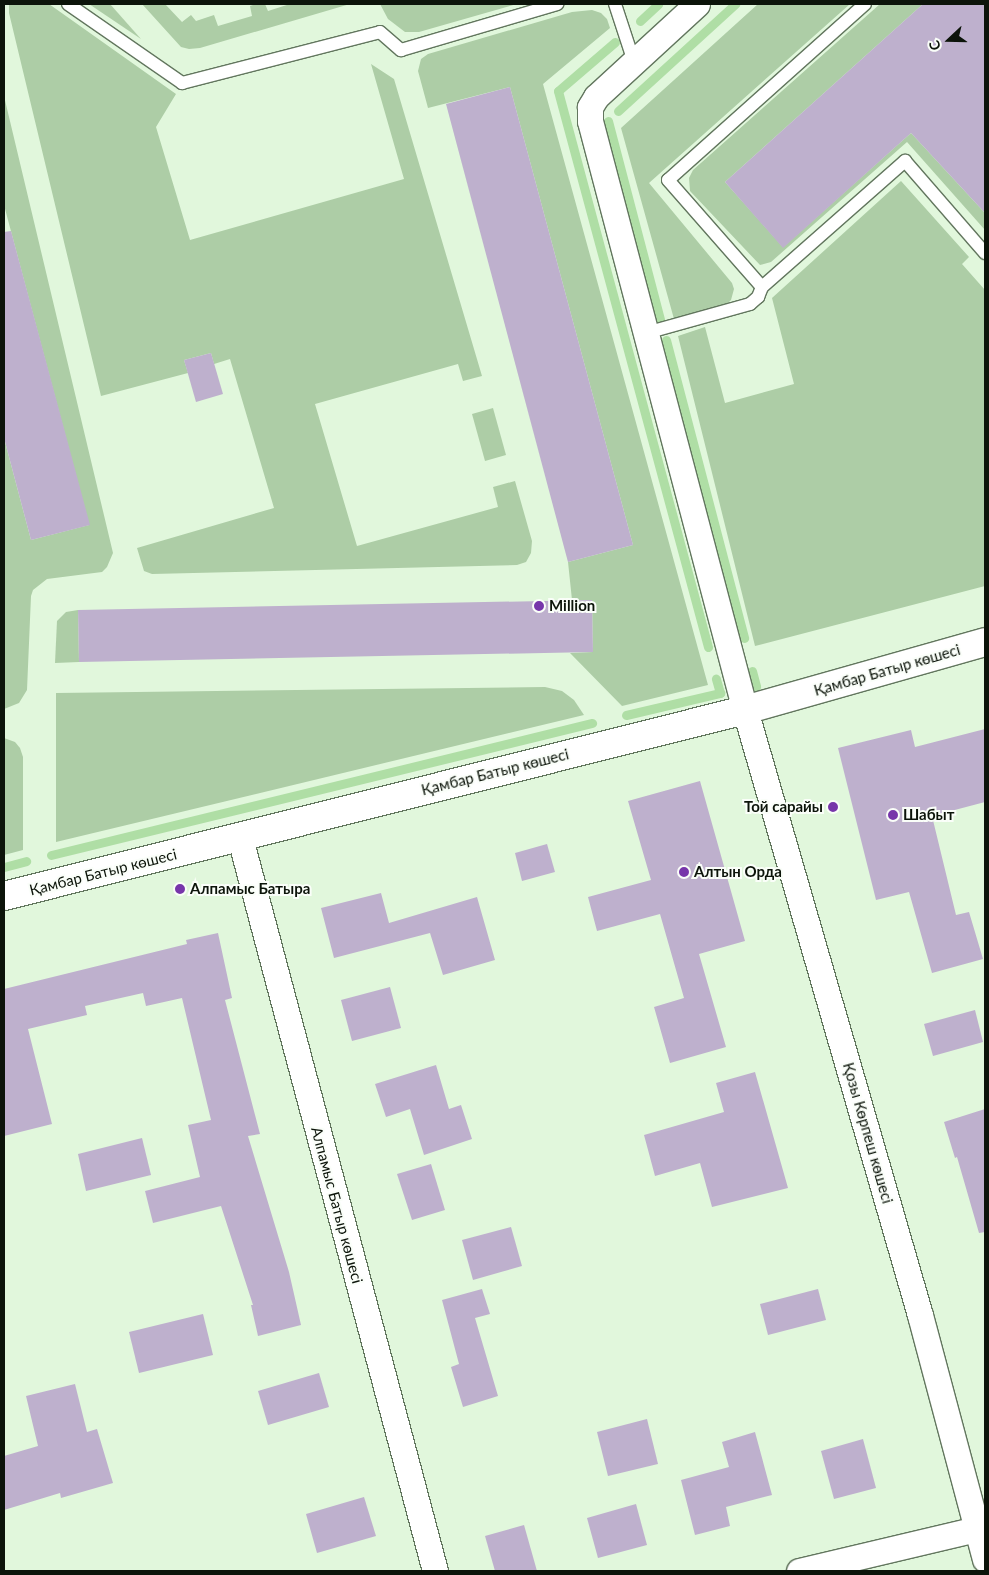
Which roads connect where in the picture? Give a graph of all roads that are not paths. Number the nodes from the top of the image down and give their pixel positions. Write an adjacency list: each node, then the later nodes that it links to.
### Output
1 (68, 4): 2 (lane)
2 (557, 4)
3 (615, 4): 6 (lane)
4 (697, 4): 6 (street, Қозы Көрпеш көшесі)
5 (865, 4): 8 (lane)
6 (634, 62): 9 (street, Қозы Көрпеш көшесі)
7 (985, 253): 8 (lane)
8 (762, 287): 9 (lane)
9 (646, 333): 11 (street, Қозы Көрпеш көшесі)
10 (985, 642): 11 (main road, Қамбар Батыр көшесі)
11 (745, 710): 12 (main road, Қамбар Батыр көшесі); 14 (street, Қозы Көрпеш көшесі)
12 (240, 838): 13 (main road, Қамбар Батыр көшесі); 16 (street, Алпамыс Батыр көшесі)
13 (4, 896)
14 (981, 1528): 15 (street, Қозы Көрпеш көшесі); 17 (street)
15 (985, 1559)
16 (435, 1571)
17 (799, 1571)

